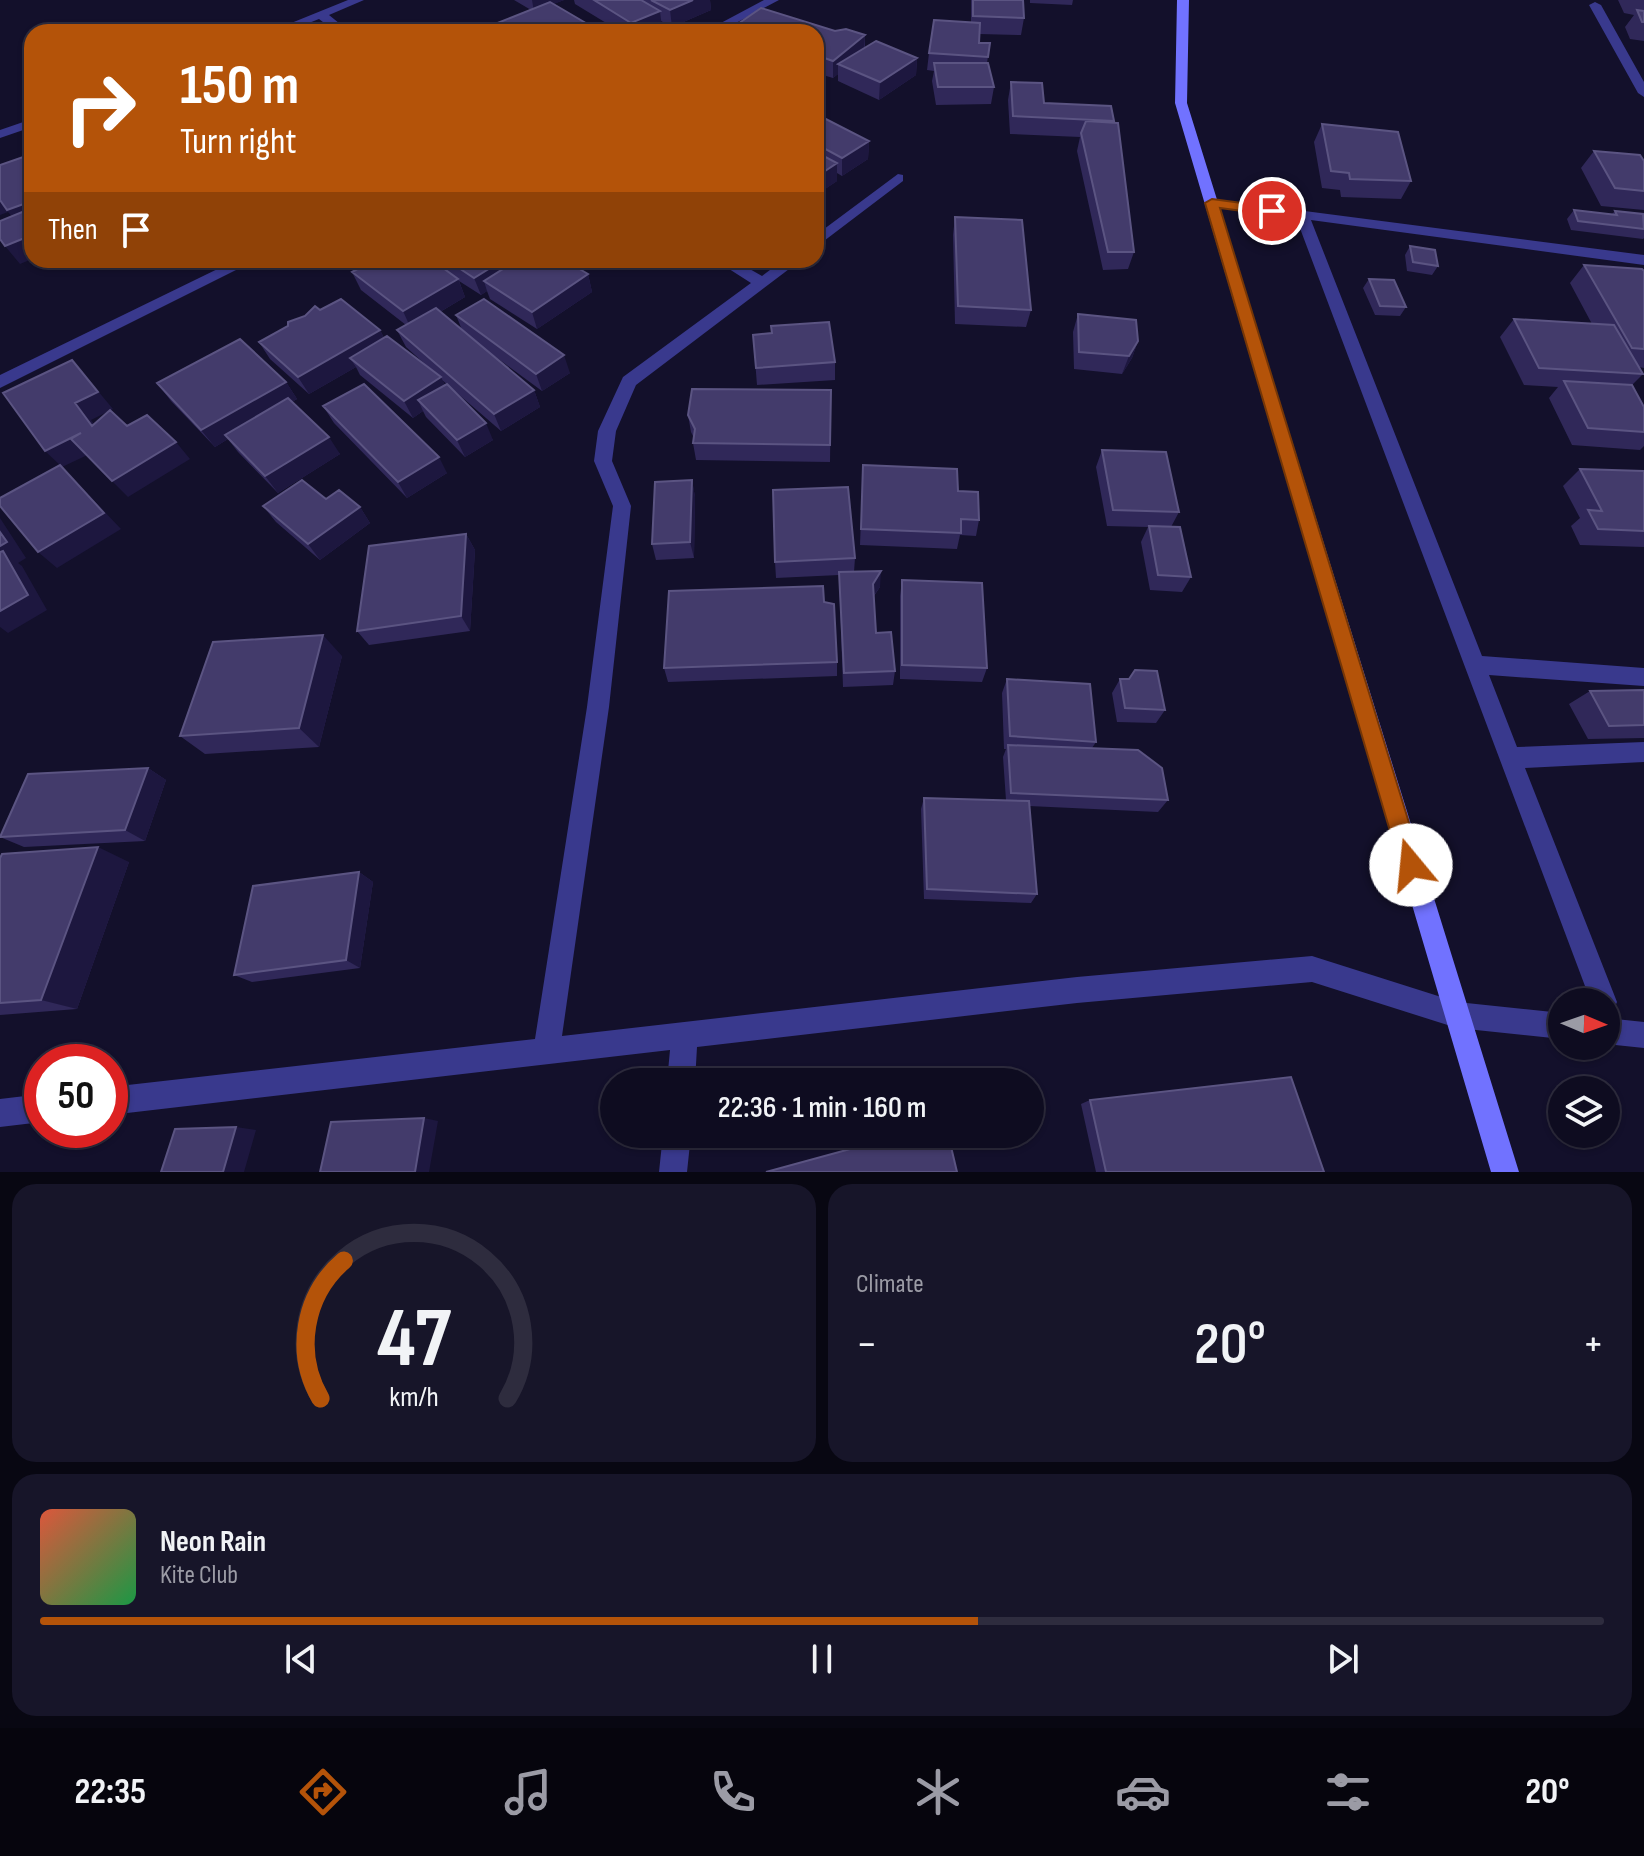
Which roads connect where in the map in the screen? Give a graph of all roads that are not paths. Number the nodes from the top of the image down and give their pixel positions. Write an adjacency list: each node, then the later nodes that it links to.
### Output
1 (358, 0): 5 (street)
2 (773, 0): 8 (street)
3 (1183, 0): 13 (main road)
4 (1595, 5): 9 (street)
5 (321, 15): 6 (street); 7 (street)
6 (297, 24)
7 (333, 24)
8 (726, 24)
9 (1644, 93)
10 (24, 126): 11 (street)
11 (0, 134)
12 (898, 178): 15 (street)
13 (1212, 203): 14 (street); 27 (main road)
14 (1302, 215): 16 (street); 22 (street)
15 (824, 236)
16 (1644, 260)
17 (232, 268): 21 (street)
18 (737, 268): 20 (street)
19 (783, 268): 20 (street)
20 (763, 283): 32 (street)
21 (0, 382)
22 (1475, 665): 23 (street); 25 (street)
23 (1644, 677)
24 (1644, 752): 25 (street)
25 (1510, 758): 26 (street)
26 (1597, 988)
27 (1457, 1015): 29 (street); 31 (street); 39 (main road)
28 (1620, 1024): 30 (street)
29 (1548, 1025)
30 (1644, 1035)
31 (685, 1036): 32 (street); 33 (street)
32 (546, 1052): 34 (street)
33 (682, 1068)
34 (128, 1099)
35 (24, 1110): 36 (street)
36 (0, 1113)
37 (676, 1148): 38 (street)
38 (673, 1172)
39 (1505, 1172)

